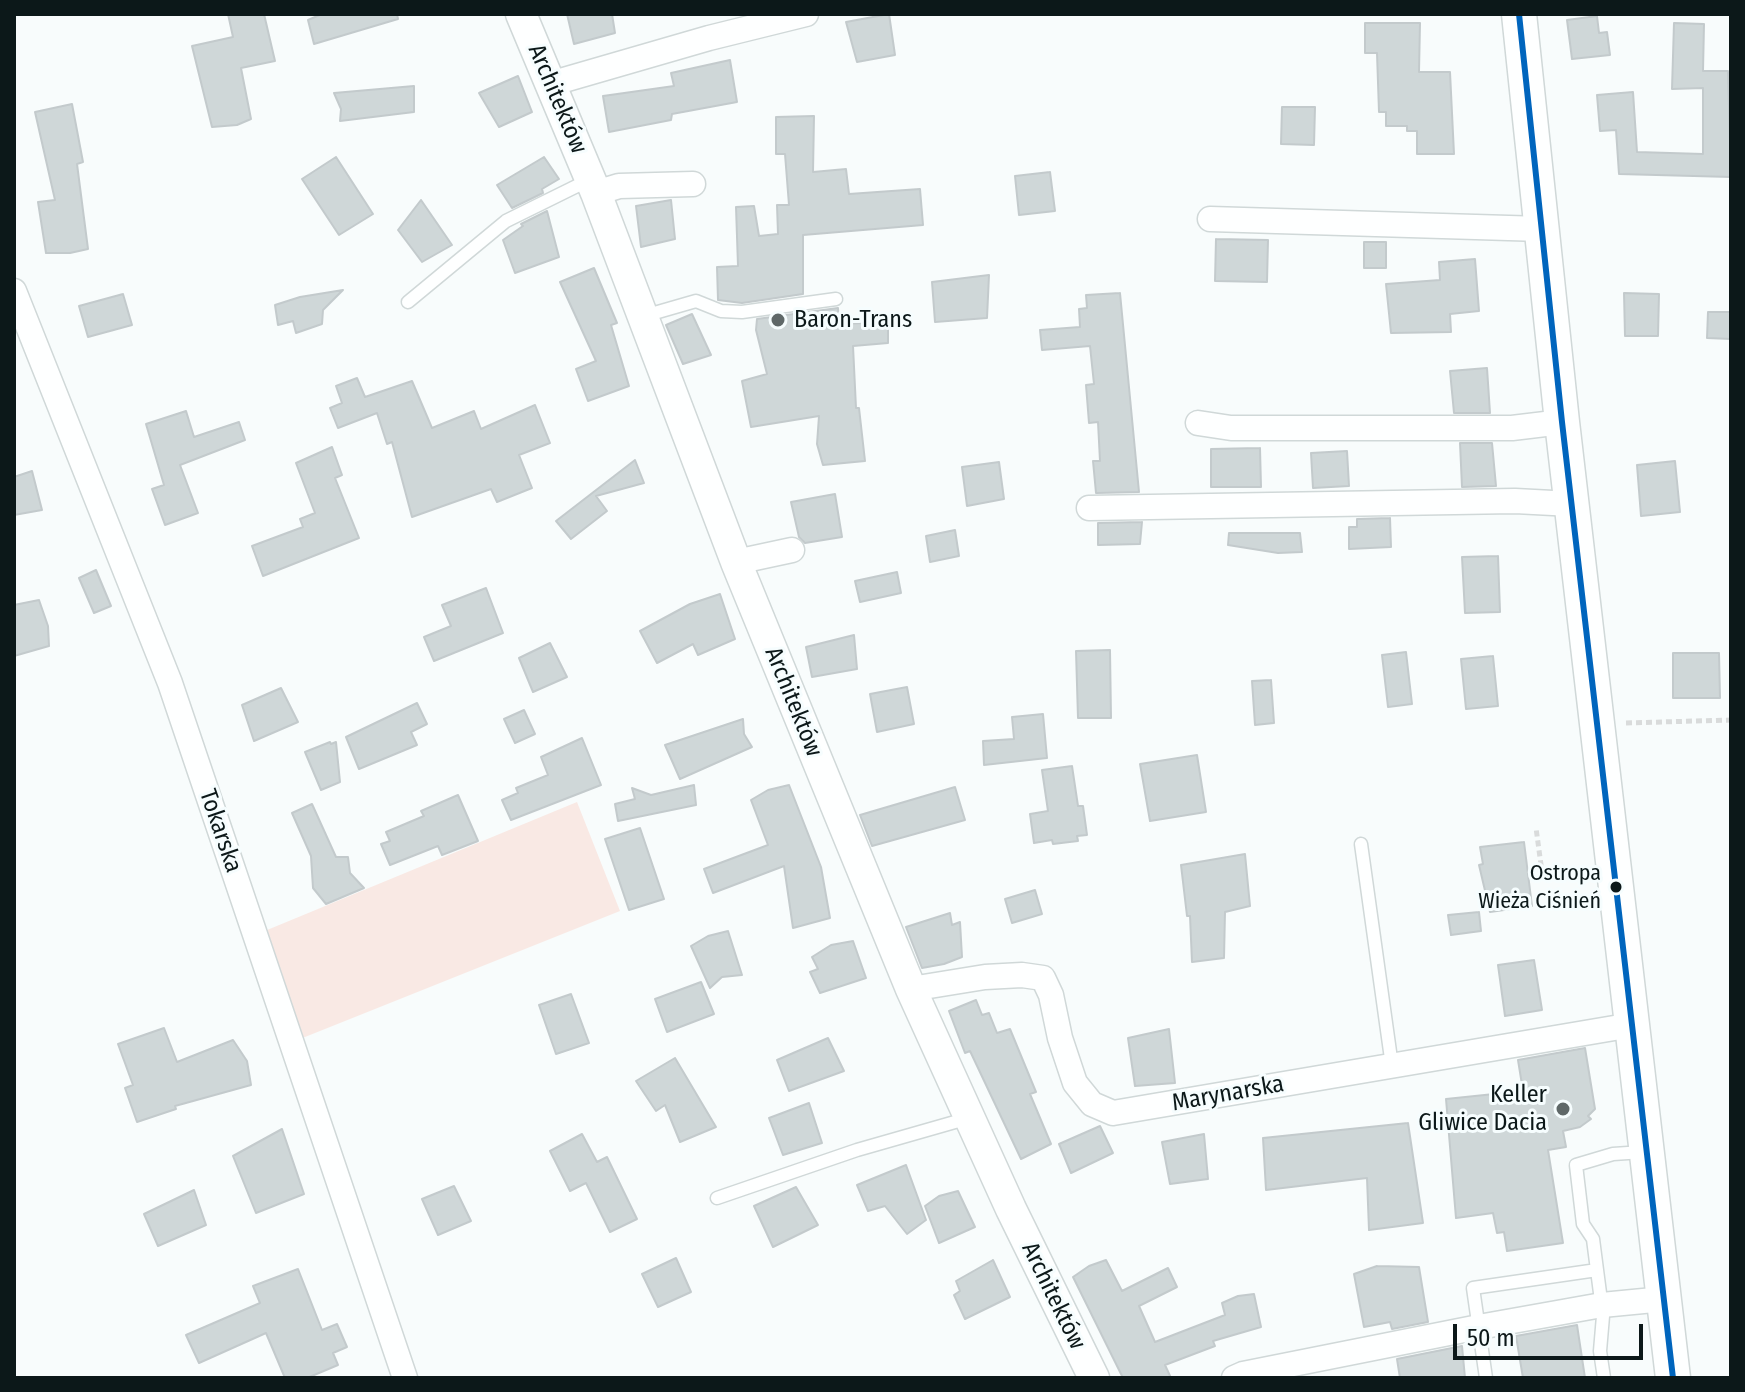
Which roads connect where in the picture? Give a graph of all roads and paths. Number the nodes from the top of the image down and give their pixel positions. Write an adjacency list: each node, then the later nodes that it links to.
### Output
1 (521, 14): 4 (street, Architektów)
2 (806, 14): 4 (street)
3 (1519, 14): 8 (main road)
4 (550, 84): 6 (street, Architektów)
5 (693, 184): 6 (street)
6 (593, 186): 11 (lane); 12 (street, Architektów)
7 (1210, 219): 8 (street)
8 (1542, 229): 13 (main road)
9 (14, 291): 34 (street, Tokarska)
10 (836, 299): 12 (lane)
11 (408, 302)
12 (644, 316): 18 (street, Architektów)
13 (1562, 422): 14 (street); 15 (main road)
14 (1198, 423)
15 (1572, 504): 16 (street); 20 (main road)
16 (1089, 508)
17 (792, 550): 18 (street)
18 (736, 562): 24 (street, Architektów)
19 (1731, 720): 20 (path)
20 (1597, 725): 25 (main road)
21 (1536, 828): 23 (path)
22 (1361, 844): 26 (lane)
23 (1528, 874)
24 (911, 989): 26 (street, Marynarska); 27 (street, Architektów)
25 (1632, 1025): 26 (street, Marynarska); 28 (main road)
26 (1392, 1066)
27 (970, 1118): 29 (lane); 35 (street, Architektów)
28 (1647, 1151): 30 (lane); 31 (main road)
29 (717, 1198)
30 (1597, 1270): 32 (lane); 33 (lane)
31 (1664, 1299): 32 (street); 39 (main road)
32 (1602, 1305): 33 (street); 38 (lane)
33 (1479, 1327): 36 (street); 37 (lane)
34 (405, 1378)
35 (1094, 1378)
36 (1234, 1378)
37 (1486, 1378)
38 (1604, 1378)
39 (1673, 1378)

